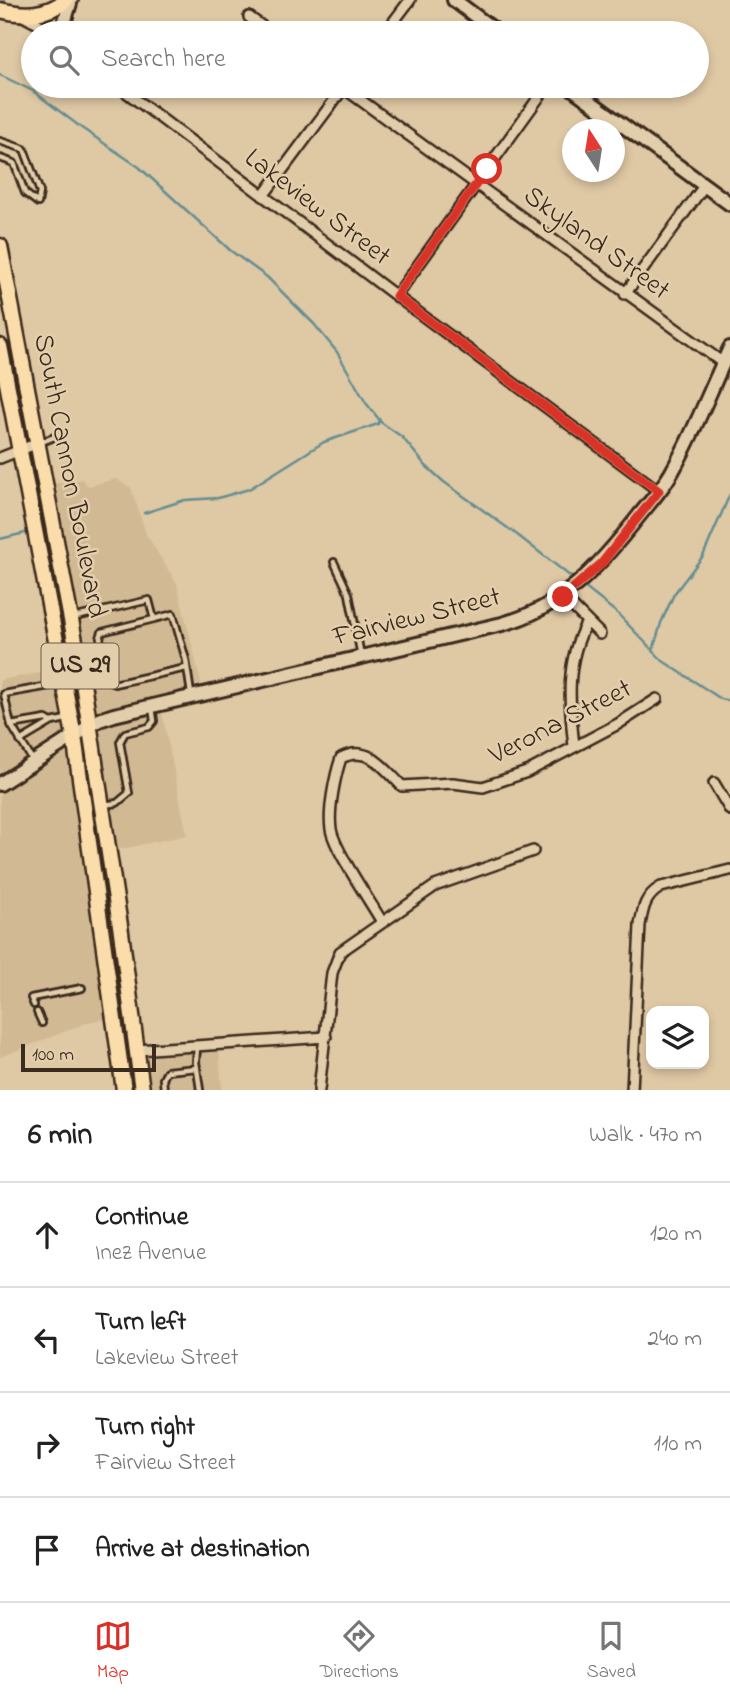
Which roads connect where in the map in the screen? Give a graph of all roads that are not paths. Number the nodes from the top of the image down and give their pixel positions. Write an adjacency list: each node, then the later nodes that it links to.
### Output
1 (69, 0): 4 (main road); 7 (street)
2 (410, 0): 9 (street)
3 (454, 0): 10 (street)
4 (7, 12): 6 (street)
5 (248, 17): 8 (street)
6 (37, 21)
7 (64, 21)
8 (254, 21)
9 (394, 21)
10 (482, 21)
11 (134, 98): 20 (street, Lakeview Street)
12 (334, 98): 20 (street)
13 (359, 98): 18 (street, Skyland Street)
14 (538, 98): 18 (street)
15 (585, 98): 19 (street)
16 (0, 141): 17 (lane)
17 (0, 158)
18 (476, 185): 23 (street, Skyland Street); 24 (street)
19 (704, 186): 21 (street); 23 (street)
20 (262, 196): 24 (street, Lakeview Street)
21 (730, 204)
22 (0, 246): 29 (main road, South Cannon Boulevard / US 29)
23 (625, 294): 27 (street, Skyland Street)
24 (396, 296): 32 (street, Lakeview Street)
25 (0, 346): 30 (main road, South Cannon Boulevard / US 29)
26 (730, 348): 27 (street, Fairview Street)
27 (726, 365): 32 (street, Fairview Street)
28 (62, 434): 29 (lane)
29 (38, 443): 30 (street); 35 (main road, South Cannon Boulevard / US 29)
30 (20, 450): 31 (street); 41 (main road, South Cannon Boulevard / US 29)
31 (0, 458)
32 (659, 491): 34 (street, Fairview Street)
33 (334, 562): 39 (lane)
34 (563, 597): 37 (street); 39 (street, Fairview Street)
35 (71, 618): 36 (lane); 48 (main road, South Cannon Boulevard / US 29)
36 (154, 619): 40 (lane); 40 (lane)
37 (587, 622): 38 (street); 51 (street)
38 (600, 634)
39 (361, 657): 42 (street, Fairview Street)
40 (186, 668): 42 (lane)
41 (65, 683): 45 (main road, South Cannon Boulevard / US 29); 47 (lane)
42 (192, 696): 44 (street, Fairview Street)
43 (657, 699): 51 (street, Verona Street)
44 (151, 706): 48 (street, Fairview Street); 55 (lane)
45 (71, 718): 46 (lane); 49 (main road, South Cannon Boulevard / US 29)
46 (52, 722): 47 (lane); 50 (lane)
47 (11, 725): 50 (lane)
48 (90, 726): 49 (street, Fairview Street); 55 (main road, South Cannon Boulevard / US 29)
49 (74, 736): 52 (street, Fairview Street); 68 (main road, South Cannon Boulevard / US 29)
50 (20, 741): 52 (lane)
51 (574, 746): 59 (street, Verona Street)
52 (34, 762): 54 (street, Fairview Street)
53 (714, 783): 56 (street)
54 (0, 784)
55 (102, 806): 66 (main road, South Cannon Boulevard / US 29)
56 (730, 810)
57 (533, 851): 59 (street)
58 (730, 870): 73 (street)
59 (382, 922): 64 (street)
60 (82, 988): 61 (lane)
61 (34, 1005)
62 (37, 1012): 63 (lane)
63 (42, 1023)
64 (326, 1037): 65 (street); 72 (street)
65 (197, 1046): 66 (street); 67 (lane)
66 (137, 1050): 69 (main road, South Cannon Boulevard / US 29)
67 (197, 1068): 70 (lane); 71 (lane)
68 (124, 1090)
69 (142, 1090)
70 (164, 1090)
71 (200, 1090)
72 (319, 1090)
73 (632, 1090)

